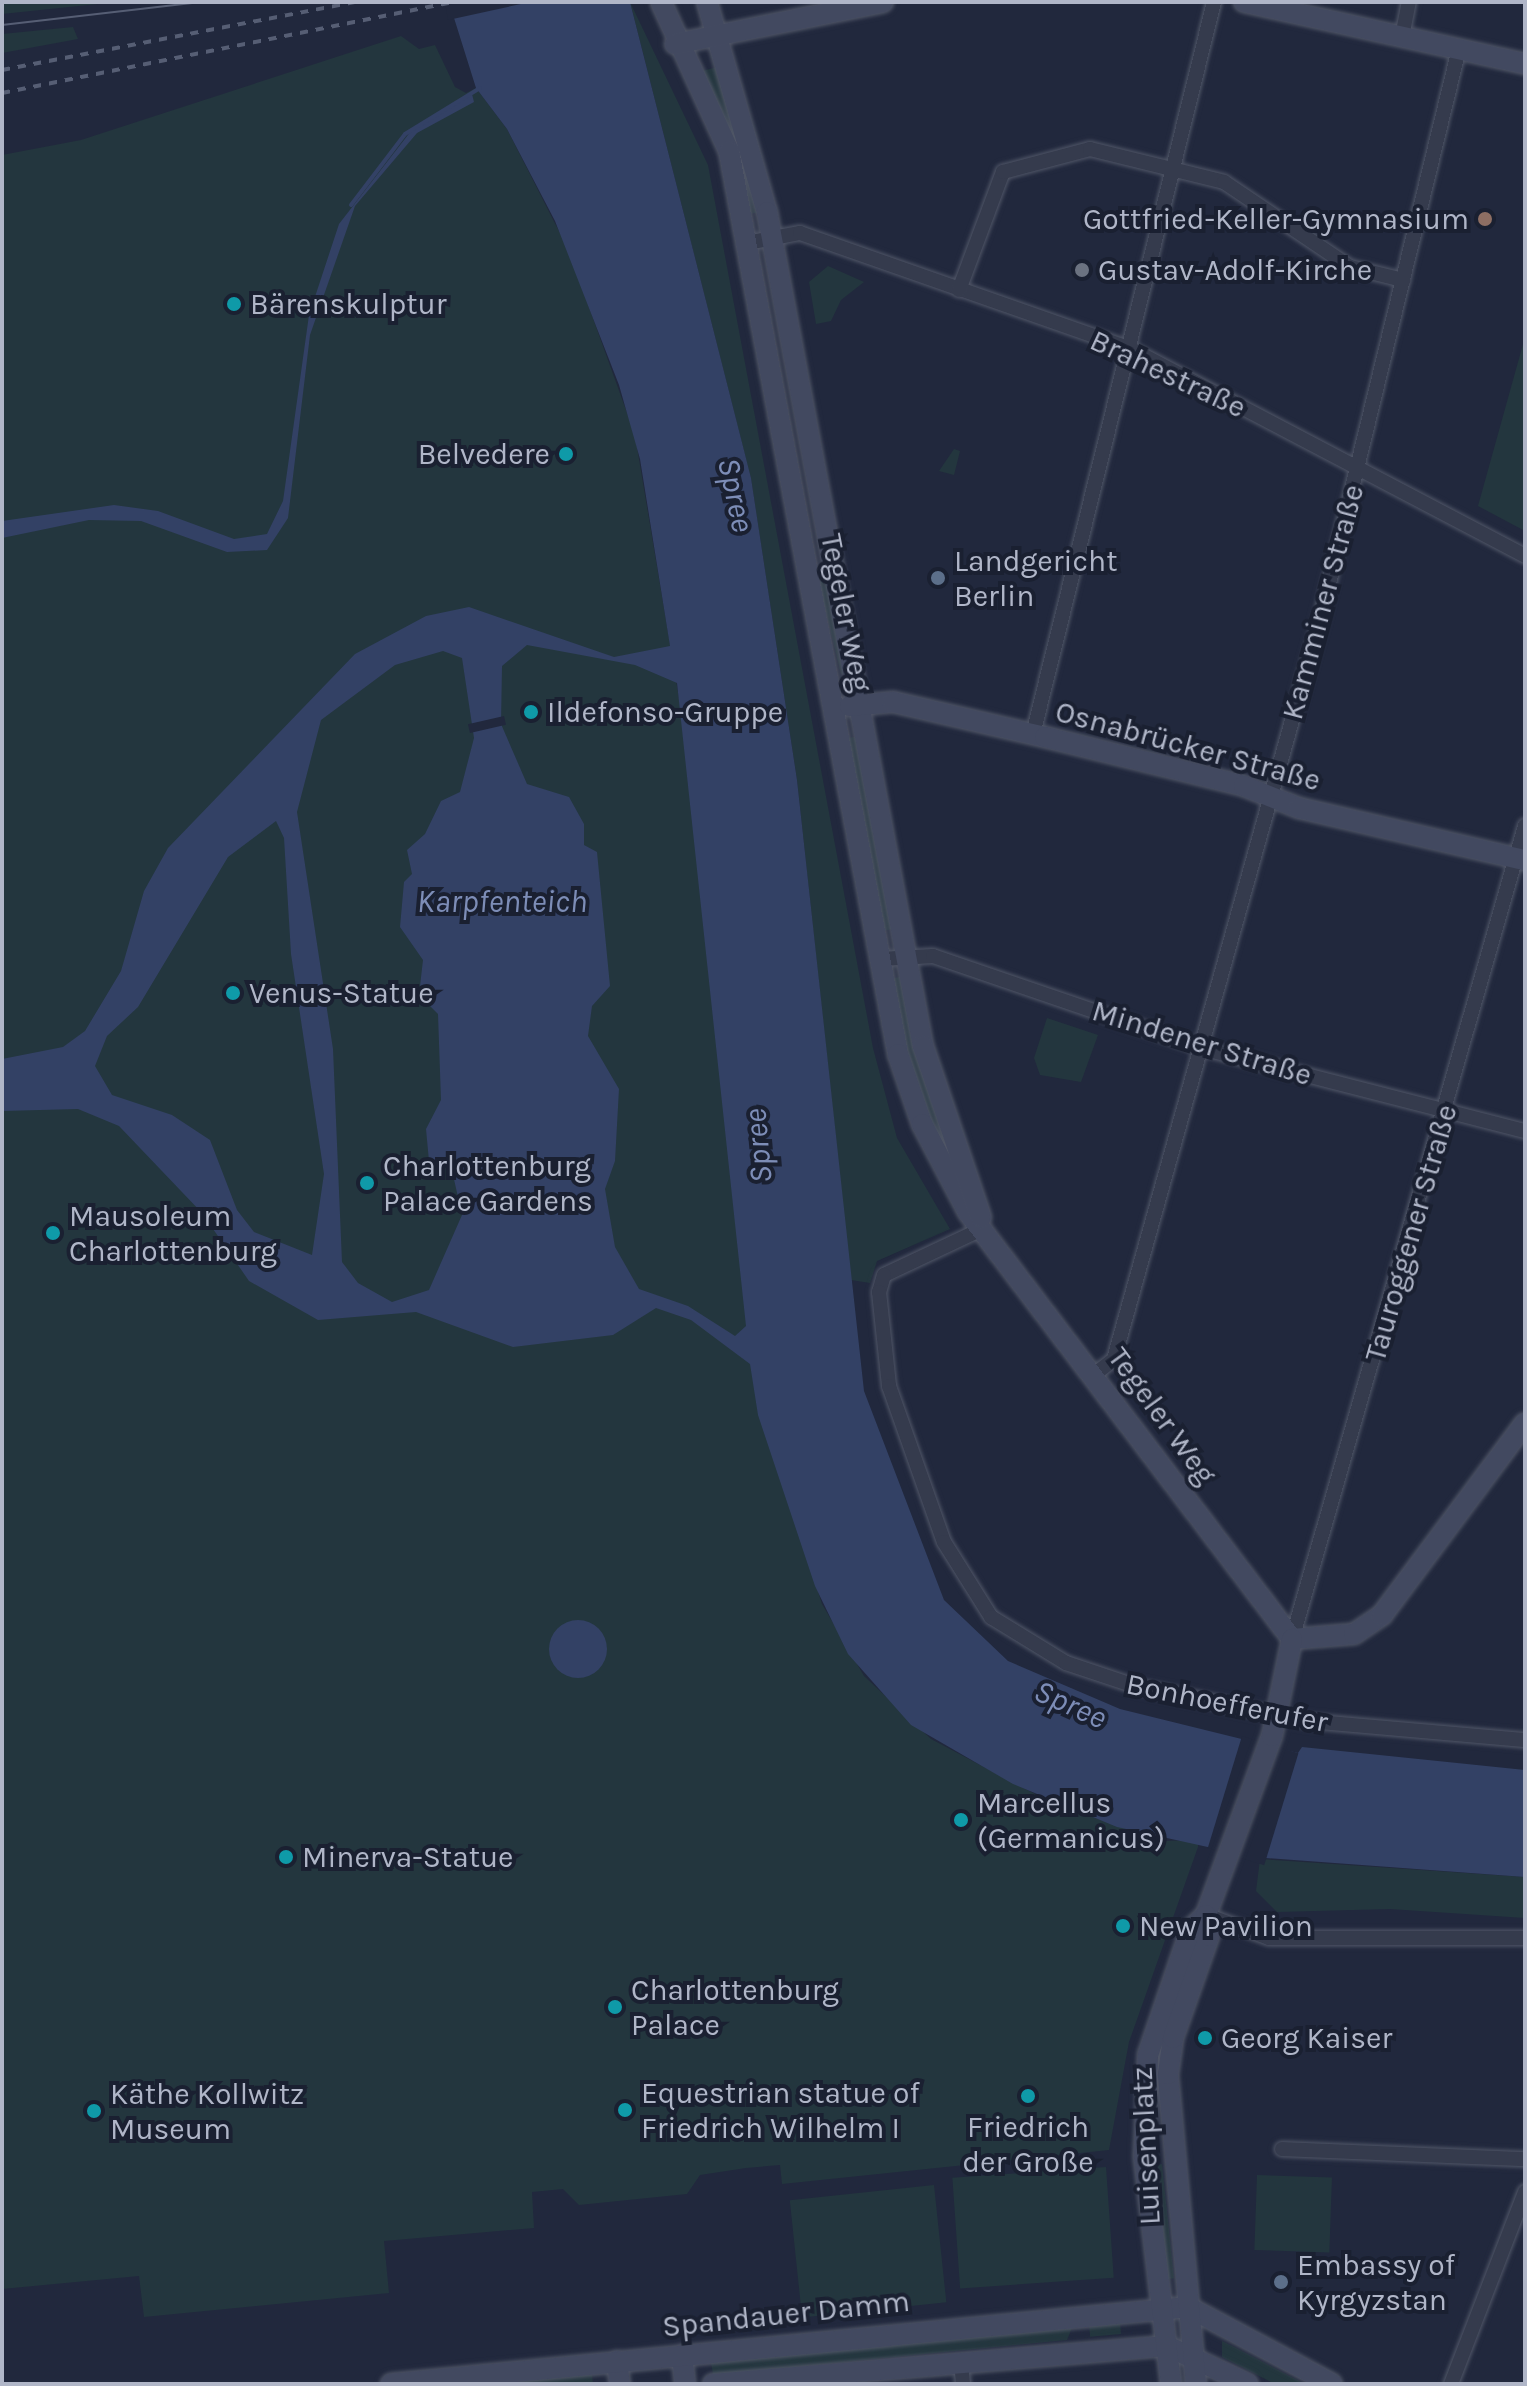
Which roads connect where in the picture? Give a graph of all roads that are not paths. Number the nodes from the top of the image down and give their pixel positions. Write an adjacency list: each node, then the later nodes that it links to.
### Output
1 (661, 2): 9 (main road, Tegeler Weg)
2 (707, 2): 7 (main road, Tegeler Weg)
3 (883, 2): 7 (main road)
4 (1214, 2): 12 (street)
5 (1244, 2): 8 (main road)
6 (1409, 2): 8 (street)
7 (716, 36): 9 (main road); 13 (main road, Tegeler Weg)
8 (1402, 37): 10 (main road)
9 (675, 44): 14 (main road, Tegeler Weg)
10 (1459, 49): 11 (main road); 15 (street, Kamminer Straße)
11 (1525, 64)
12 (1173, 169): 15 (street); 16 (street); 17 (street)
13 (772, 238): 14 (street, Brahestraße); 16 (street, Brahestraße); 20 (main road, Tegeler Weg)
14 (747, 243): 21 (main road, Tegeler Weg)
15 (1403, 280): 18 (street, Kamminer Straße)
16 (959, 290): 17 (street, Brahestraße)
17 (1131, 349): 18 (street, Brahestraße); 22 (street)
18 (1359, 470): 19 (street, Brahestraße); 23 (street, Kamminer Straße)
19 (1525, 556)
20 (860, 704): 21 (main road, Osnabrücker Straße); 22 (main road, Osnabrücker Straße); 26 (main road, Tegeler Weg)
21 (834, 709): 27 (main road, Tegeler Weg)
22 (1033, 734): 23 (main road, Osnabrücker Straße)
23 (1269, 796): 25 (main road, Osnabrücker Straße); 28 (street, Kamminer Straße)
24 (1525, 826): 25 (street, Tauroggener Straße)
25 (1520, 860): 29 (street, Tauroggener Straße)
26 (906, 955): 27 (street, Mindener Straße); 28 (street, Mindener Straße); 31 (main road, Tegeler Weg)
27 (881, 959): 31 (main road, Tegeler Weg)
28 (1201, 1048): 29 (street, Mindener Straße); 32 (street, Kamminer Straße)
29 (1445, 1111): 30 (street, Mindener Straße); 34 (street, Tauroggener Straße)
30 (1525, 1131)
31 (984, 1228): 32 (main road, Tegeler Weg); 35 (street, Bonhoefferufer)
32 (1095, 1374): 34 (main road, Tegeler Weg)
33 (1525, 1423): 34 (main road)
34 (1292, 1639): 35 (main road)
35 (1279, 1717): 36 (street, Bonhoefferufer); 37 (main road)
36 (1525, 1740)
37 (1206, 1915): 38 (street); 42 (main road, Luisenplatz); 43 (main road, Luisenplatz)
38 (1525, 1938)
39 (1282, 2149): 40 (street)
40 (1525, 2159)
41 (1525, 2192): 58 (street)
42 (1188, 2307): 43 (main road, Spandauer Damm); 46 (main road, Luisenplatz); 57 (main road)
43 (1162, 2308): 44 (main road, Luisenplatz); 45 (main road, Spandauer Damm)
44 (1167, 2346): 46 (main road); 48 (main road, Spandauer Damm); 54 (main road, Luisenplatz)
45 (682, 2355): 47 (main road, Spandauer Damm); 51 (main road)
46 (1193, 2355): 55 (main road, Luisenplatz); 56 (main road)
47 (617, 2361): 49 (main road, Spandauer Damm); 50 (main road)
48 (961, 2361): 52 (main road, Spandauer Damm); 53 (street)
49 (391, 2384)
50 (620, 2384)
51 (685, 2384)
52 (713, 2384)
53 (963, 2384)
54 (1171, 2384)
55 (1196, 2384)
56 (1248, 2384)
57 (1332, 2384)
58 (1451, 2384)

